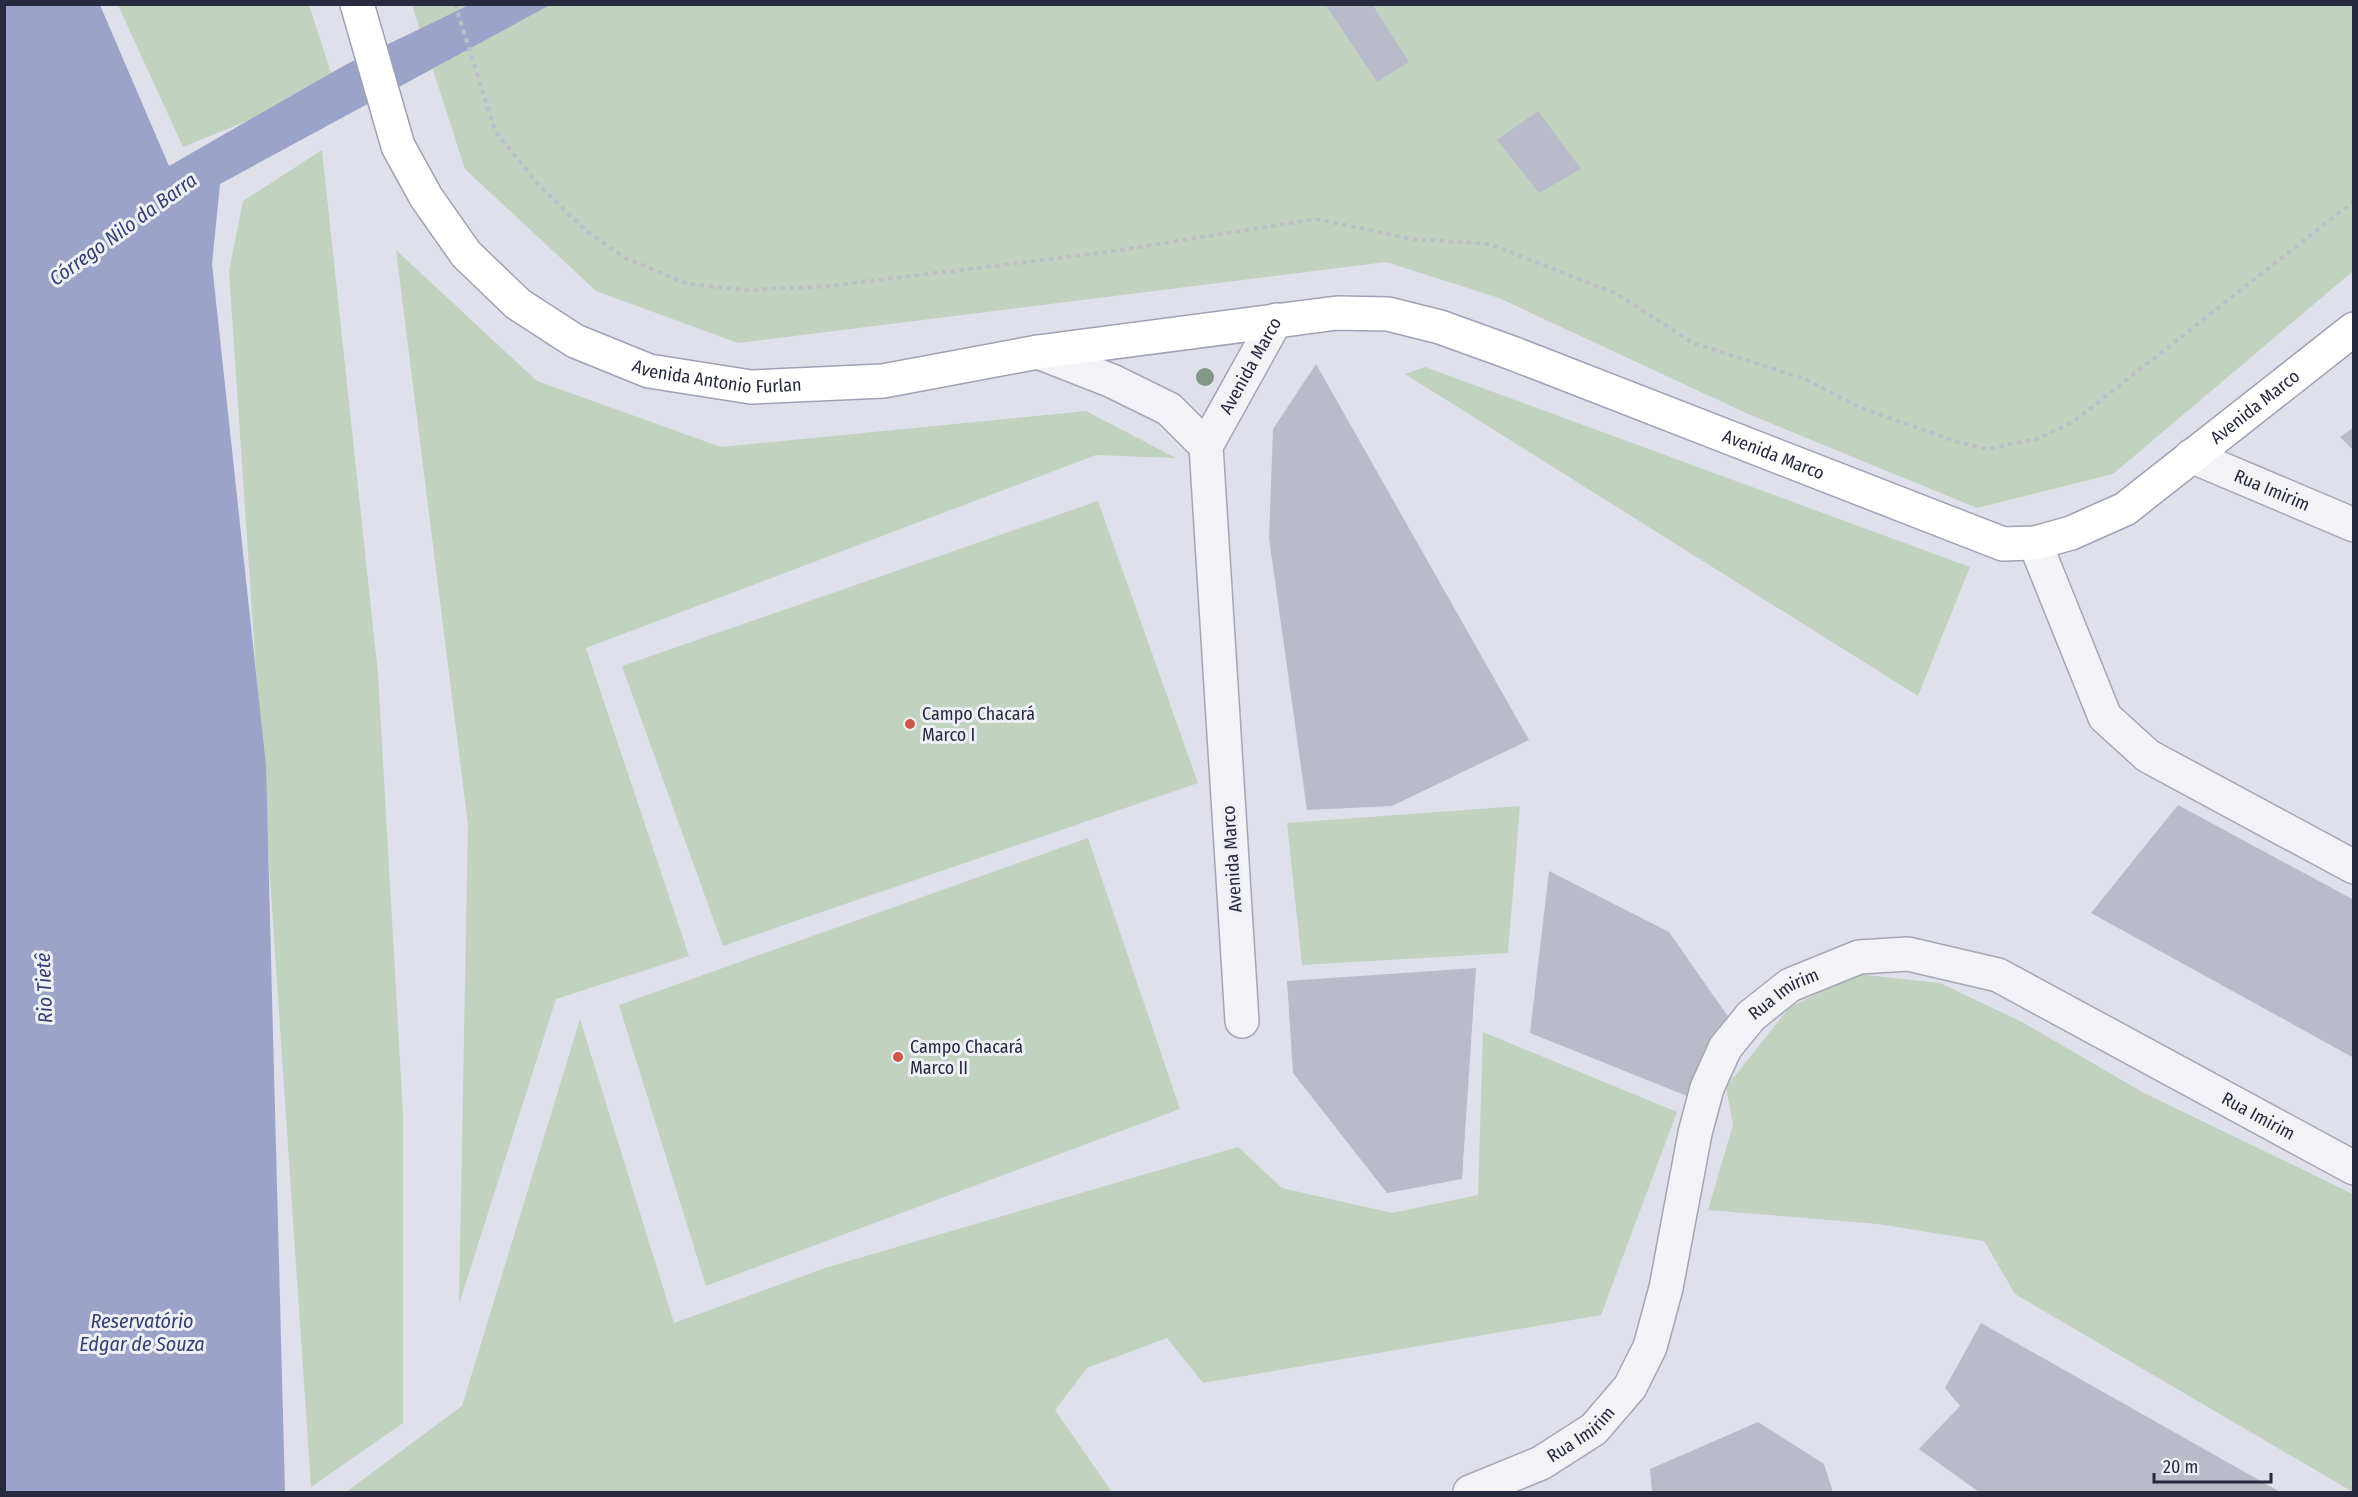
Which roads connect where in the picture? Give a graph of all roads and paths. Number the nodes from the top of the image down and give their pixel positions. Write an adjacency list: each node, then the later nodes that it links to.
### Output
1 (357, 4): 6 (main road, Avenida Antonio Furlan)
2 (456, 4): 3 (path)
3 (2354, 201)
4 (1276, 320): 6 (main road, Avenida Antonio Furlan); 7 (street, Avenida Marco); 10 (main road, Avenida Marco)
5 (2354, 328): 8 (main road, Avenida Marco)
6 (1038, 352): 7 (street)
7 (1206, 446): 12 (street, Avenida Marco)
8 (2191, 456): 9 (street, Rua Imirim); 10 (main road, Avenida Marco)
9 (2354, 525)
10 (2035, 543): 11 (street)
11 (2354, 867)
12 (1242, 1021)
13 (2354, 1168): 14 (street, Rua Imirim)
14 (1470, 1492)

